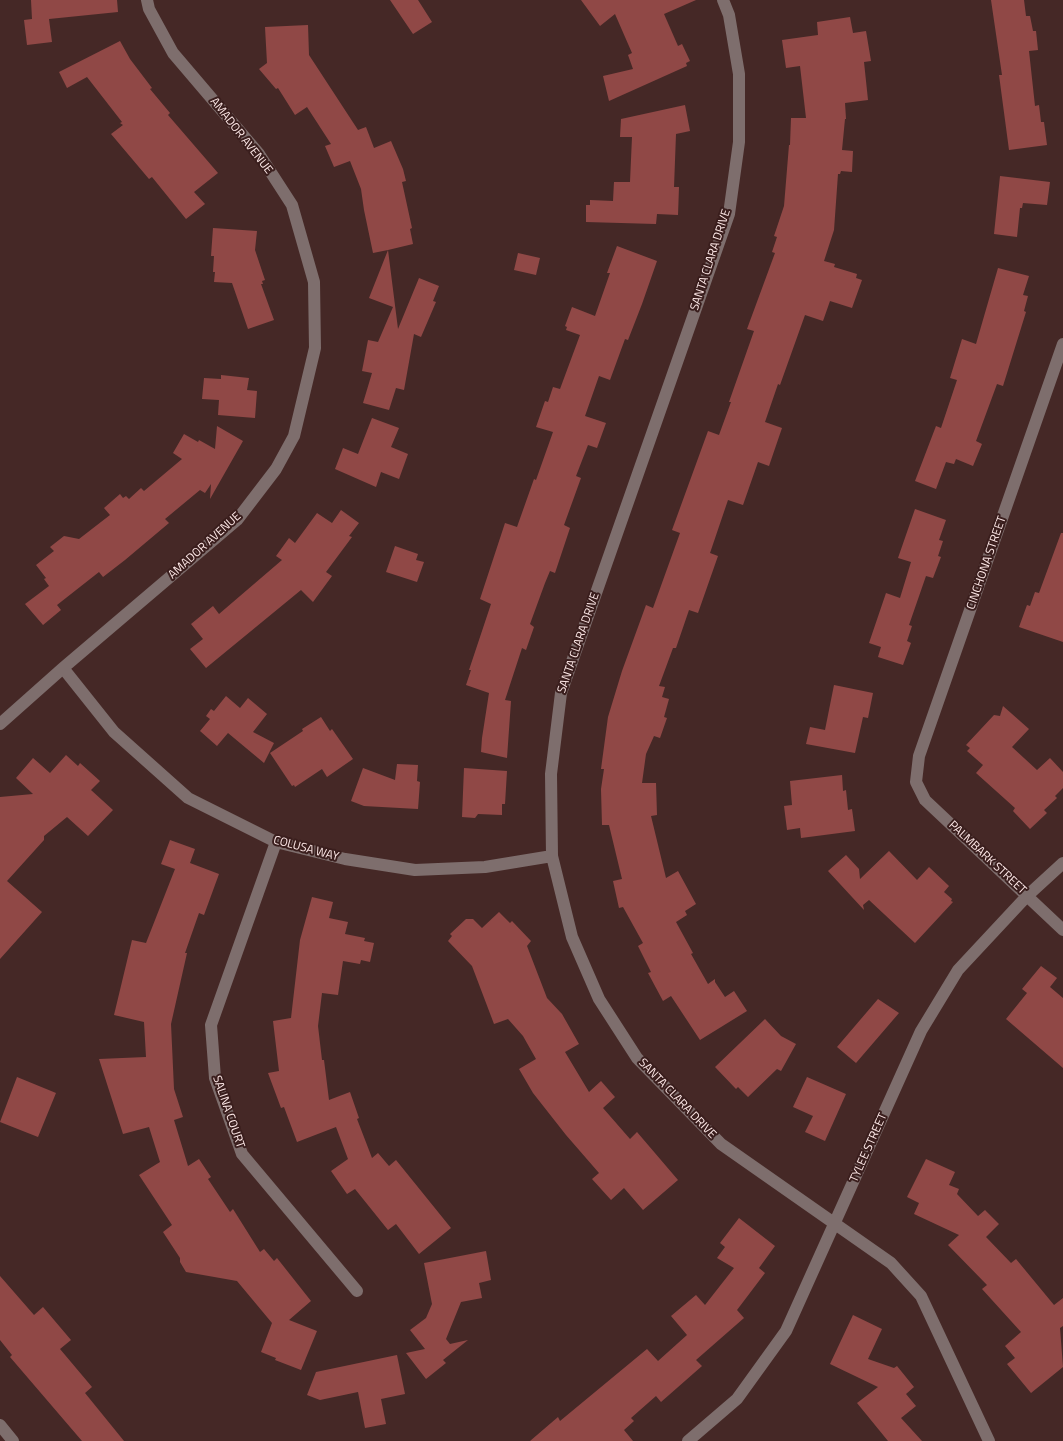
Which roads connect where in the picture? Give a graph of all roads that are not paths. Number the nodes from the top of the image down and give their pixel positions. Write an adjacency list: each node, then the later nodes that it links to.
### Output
1 (146, 0): 4 (street, AMADOR AVENUE)
2 (723, 0): 8 (street, SANTA CLARA DRIVE)
3 (1063, 344): 6 (street, CINCHONA STREET)
4 (63, 668): 5 (street, AMADOR AVENUE); 7 (street, COLUSA WAY)
5 (0, 724)
6 (916, 782): 10 (street, PALMBARK STREET)
7 (276, 842): 8 (street, COLUSA WAY); 13 (street, SALINA COURT)
8 (552, 856): 12 (street, SANTA CLARA DRIVE)
9 (1063, 863): 10 (street, TYLEE STREET)
10 (1027, 896): 11 (street, PALMBARK STREET); 12 (street, TYLEE STREET)
11 (1063, 930)
12 (834, 1224): 16 (street, TYLEE STREET); 17 (street, SANTA CLARA DRIVE)
13 (357, 1291)
14 (0, 1425): 15 (street)
15 (13, 1441)
16 (688, 1441)
17 (989, 1441)

